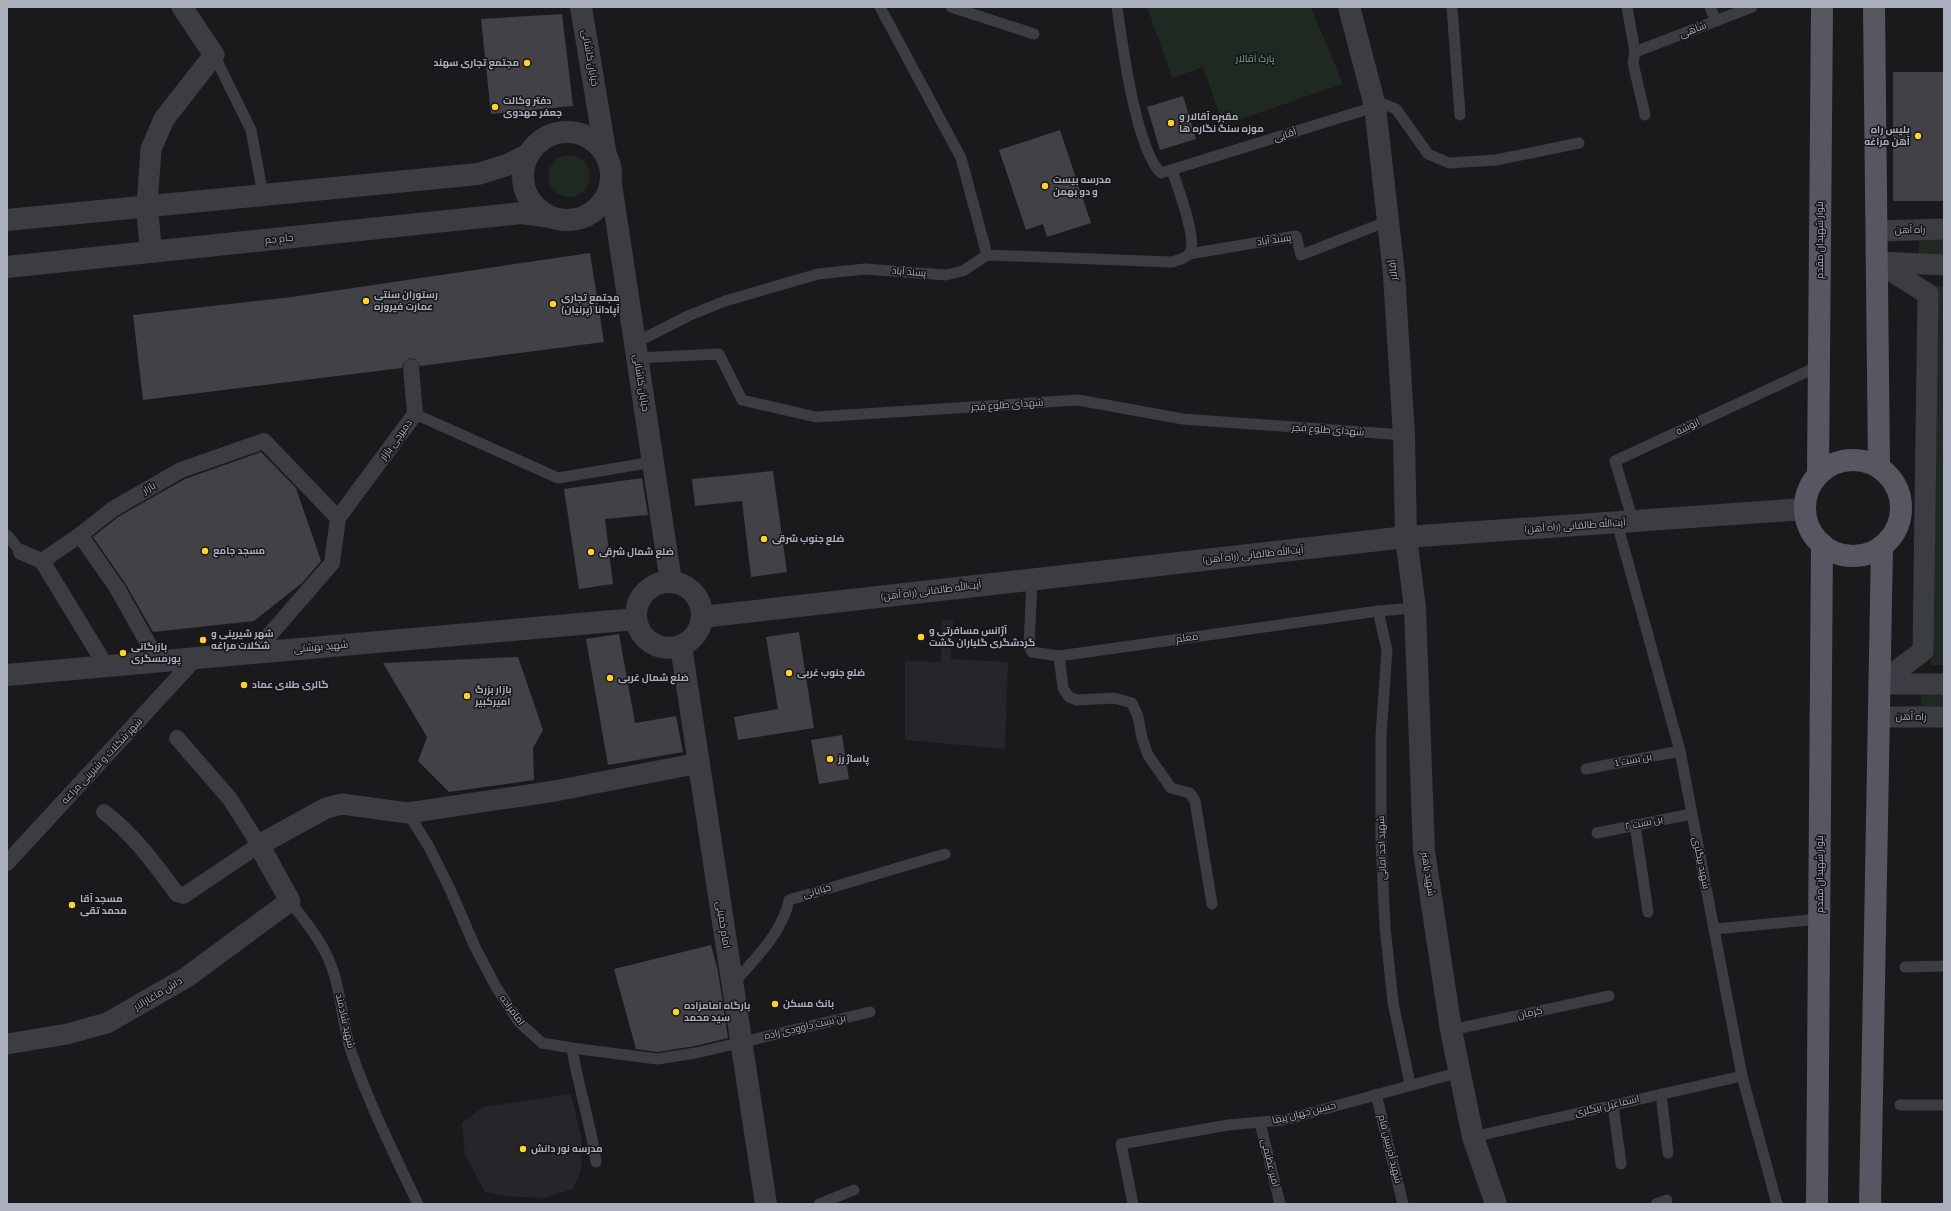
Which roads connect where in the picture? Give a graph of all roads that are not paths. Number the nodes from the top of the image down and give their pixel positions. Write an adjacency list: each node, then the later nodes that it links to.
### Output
1 (182, 7): 16 (street)
2 (582, 7): 22 (street, خیابان کاشانی)
3 (880, 7): 34 (lane)
4 (951, 7): 14 (lane)
5 (1117, 7): 23 (lane)
6 (1349, 7): 17 (street, آقالار)
7 (1452, 7): 19 (lane)
8 (1627, 7): 15 (lane)
9 (1710, 7): 13 (lane)
10 (1752, 7): 13 (lane, شاهی)
11 (1822, 7): 39 (main road, بلوار شهیدان مقدم)
12 (1874, 7): 31 (main road)
13 (1716, 21): 15 (lane, شاهی)
14 (1034, 34)
15 (1635, 52): 18 (lane)
16 (214, 55): 25 (lane); 26 (street)
17 (1375, 106): 20 (lane); 23 (lane, آقایی); 29 (street, آقالار)
18 (1645, 115)
19 (1460, 116)
20 (1579, 143)
21 (529, 154): 22 (street); 25 (street); 27 (street)
22 (606, 156): 24 (street)
23 (1172, 170): 33 (lane)
24 (611, 184): 27 (street); 38 (street, خیابان کاشانی)
25 (264, 195): 26 (street)
26 (147, 206): 28 (street); 32 (street)
27 (551, 217): 32 (street, جام جم)
28 (7, 220)
29 (1388, 221): 33 (lane, پسند آباد); 42 (street, آقالار)
30 (1944, 229): 31 (street, راه آهن)
31 (1877, 231): 35 (main road)
32 (151, 252): 37 (street, جام جم)
33 (1189, 254): 34 (lane, پسند آباد)
34 (987, 255): 38 (lane, پسند آباد)
35 (1877, 262): 36 (street); 44 (main road); 69 (street)
36 (1944, 265)
37 (7, 267)
38 (636, 351): 42 (lane, شهدای طلوع فجر); 43 (street, خیابان کاشانی)
39 (1819, 366): 45 (main road, بلوار شهیدان مقدم); 48 (lane, انوشه)
40 (411, 367): 41 (street)
41 (415, 414): 43 (lane, دمیرچی بازار); 47 (street, دمیرچی بازار)
42 (1404, 435): 51 (street, آقالار)
43 (653, 462): 57 (street, خیابان کاشانی)
44 (1879, 467): 45 (main road); 53 (main road)
45 (1818, 474): 46 (main road)
46 (1805, 510): 48 (street, (راه آهن) آیت‌الله طالقانی); 52 (main road)
47 (338, 518): 50 (street, بازار); 63 (street, دمیرچی بازار)
48 (1625, 522): 51 (street, (راه آهن) آیت‌الله طالقانی); 74 (lane, شهید بیگلری)
49 (7, 535): 54 (lane)
50 (80, 536): 55 (street); 66 (street)
51 (1406, 537): 56 (street, (راه آهن) آیت‌الله طالقانی); 58 (street, شهید باهنر)
52 (1822, 544): 53 (main road); 88 (main road, بلوار شهیدان مقدم)
53 (1882, 546): 69 (main road)
54 (21, 552): 55 (street)
55 (42, 561): 67 (street)
56 (1032, 580): 60 (street, (راه آهن) آیت‌الله طالقانی); 64 (lane, معلم)
57 (671, 582): 60 (street); 61 (street)
58 (1415, 608): 59 (lane, معلم); 95 (street, شهید باهنر)
59 (1378, 611): 64 (lane, معلم); 101 (lane, شهید احد امانی)
60 (702, 617): 62 (street)
61 (636, 619): 62 (street); 63 (street, شهید بهشتی)
62 (681, 646): 75 (street, امام خمینی)
63 (254, 653): 65 (street, شهید بهشتی)
64 (1059, 656): 86 (lane)
65 (196, 658): 66 (street, شهید بهشتی); 84 (street, شهر شکلات و شیرینی مراغه)
66 (158, 662): 67 (street, شهید بهشتی)
67 (106, 666): 68 (street, شهید بهشتی)
68 (7, 675)
69 (1879, 684): 70 (street); 71 (main road)
70 (1944, 684)
71 (1878, 717): 72 (street, راه آهن); 124 (main road)
72 (1944, 717)
73 (177, 738): 82 (street)
74 (1680, 751): 76 (lane, بن بست 1); 79 (lane, شهید بیگلری)
75 (699, 763): 78 (street); 92 (street, امام خمینی)
76 (1586, 769)
77 (104, 812): 82 (street)
78 (408, 813): 82 (street); 98 (lane, امامزاده)
79 (1691, 814): 80 (lane, بن بست ۲); 89 (lane, شهید بیگلری)
80 (1635, 826): 81 (lane, بن بست ۲); 87 (lane)
81 (1597, 833)
82 (259, 845): 85 (street, شهید شادمند)
83 (944, 854): 92 (lane, خیابانی)
84 (7, 863)
85 (290, 901): 97 (street, داش ماغازالار); 114 (lane, شهید شادمند)
86 (1212, 904)
87 (1648, 912)
88 (1819, 919): 89 (lane); 123 (main road, بلوار شهیدان مقدم)
89 (1715, 929): 100 (lane, شهید بیگلری)
90 (1944, 966): 91 (lane)
91 (1905, 967)
92 (732, 985): 96 (street, امام خمینی)
93 (1609, 996): 95 (lane, کرمان)
94 (870, 1012): 96 (lane, بن بست داوودی زاده)
95 (1451, 1030): 99 (street, شهید باهنر)
96 (741, 1042): 98 (lane, امامزاده); 115 (street, امام خمینی)
97 (7, 1044)
98 (572, 1048): 110 (lane)
99 (1460, 1072): 101 (lane, حسین جهان پیما); 108 (street, شهید باهنر)
100 (1742, 1076): 103 (lane, اسماعیل بیگلری); 122 (lane, شهید بیگلری)
101 (1410, 1084): 102 (lane, حسین جهان پیما)
102 (1376, 1094): 107 (lane, حسین جهان پیما); 119 (lane, شهید آذرشین فام)
103 (1660, 1094): 104 (lane, اسماعیل بیگلری); 109 (lane)
104 (1613, 1105): 108 (lane, اسماعیل بیگلری); 111 (lane)
105 (1900, 1105): 106 (lane)
106 (1944, 1105)
107 (1260, 1123): 117 (lane, حسین جهان پیما); 118 (lane, امیر عظیمی)
108 (1473, 1137): 120 (street, شهید باهنر)
109 (1668, 1153)
110 (596, 1162)
111 (1621, 1164)
112 (854, 1190): 116 (lane)
113 (1667, 1200): 121 (lane)
114 (418, 1204)
115 (766, 1204)
116 (819, 1204)
117 (1133, 1204)
118 (1280, 1204)
119 (1403, 1204)
120 (1496, 1204)
121 (1656, 1204)
122 (1777, 1204)
123 (1817, 1204)
124 (1870, 1204)

